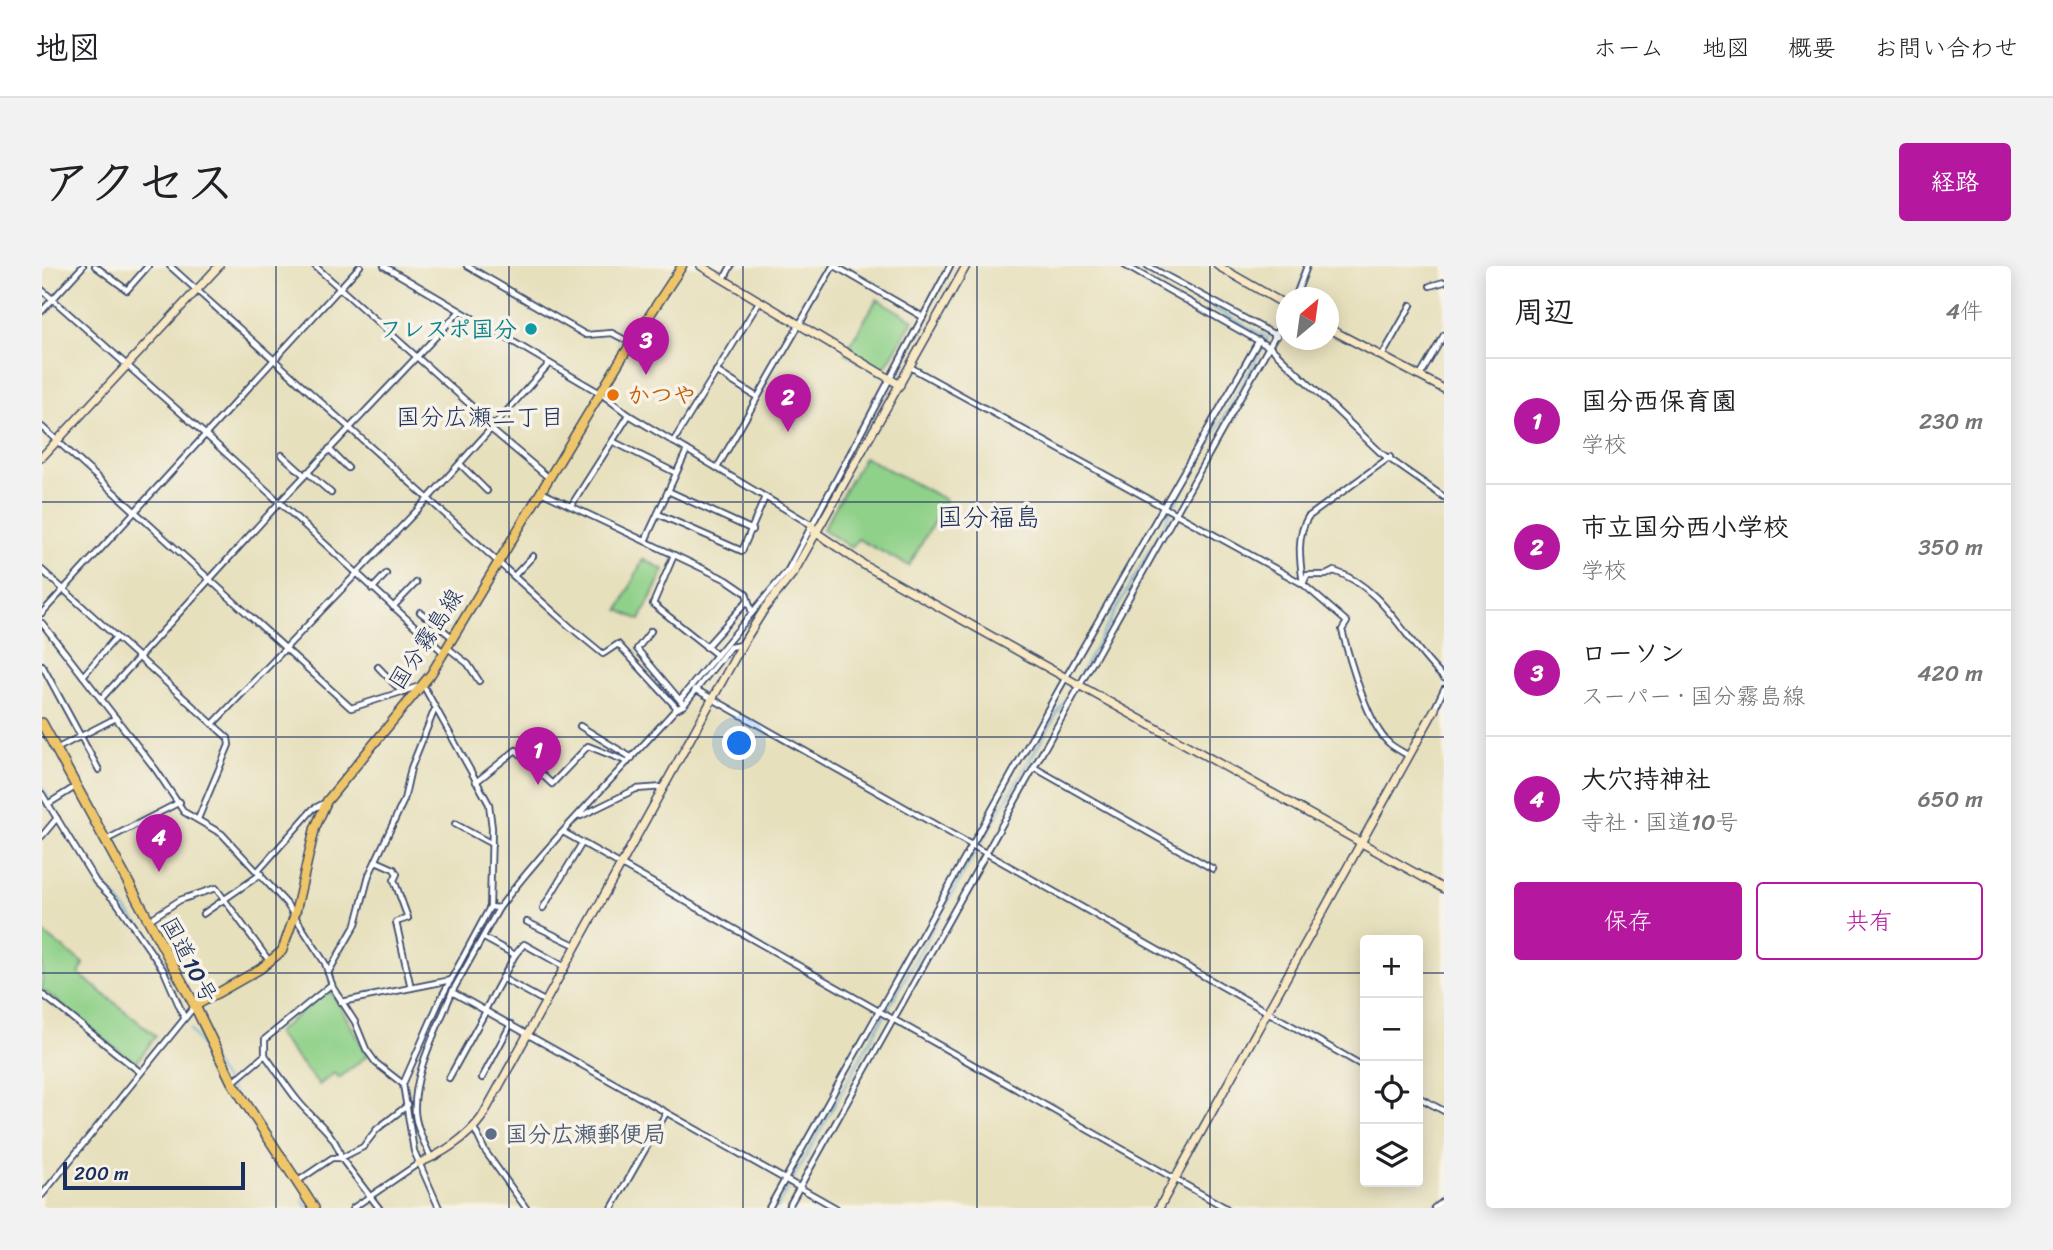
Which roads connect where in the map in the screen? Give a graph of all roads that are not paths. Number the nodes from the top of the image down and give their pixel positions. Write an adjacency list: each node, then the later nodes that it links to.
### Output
1 (83, 266): 30 (street)
2 (95, 266): 3 (street)
3 (148, 266)
4 (170, 266): 26 (street)
5 (219, 266): 26 (street)
6 (315, 266): 27 (street)
7 (360, 266): 27 (street)
8 (384, 266): 34 (street)
9 (467, 266): 42 (street)
10 (682, 266): 42 (main road, 国分霧島線)
11 (701, 266): 22 (street)
12 (732, 266): 22 (street)
13 (834, 266): 35 (street); 36 (street)
14 (950, 266): 35 (street)
15 (966, 266): 49 (street)
16 (1126, 266): 41 (street)
17 (1148, 266): 21 (street)
18 (1167, 266): 21 (street)
19 (1218, 266): 29 (street)
20 (1307, 266): 25 (street)
21 (1162, 274): 38 (street)
22 (724, 279): 31 (street)
23 (1444, 282): 24 (street)
24 (1430, 286)
25 (1299, 287)
26 (198, 289): 46 (street); 47 (street)
27 (341, 289): 44 (street); 46 (street)
28 (42, 290): 30 (street)
29 (1276, 299)
30 (52, 300): 33 (street); 47 (street)
31 (760, 301): 36 (street); 50 (street)
32 (1411, 305): 45 (street)
33 (42, 311)
34 (460, 311): 44 (street); 48 (street)
35 (922, 317): 52 (street)
36 (798, 324): 52 (street); 56 (street)
37 (1339, 334): 45 (street)
38 (1276, 335)
39 (1444, 335): 51 (street)
40 (1276, 338): 43 (street)
41 (1259, 340): 43 (street); 85 (street)
42 (631, 343): 55 (main road, 国分霧島線)
43 (1271, 348): 69 (street); 88 (street)
44 (417, 356): 58 (street); 60 (street)
45 (1382, 357): 51 (street)
46 (274, 359): 60 (street); 61 (street)
47 (128, 364): 61 (street); 62 (street)
48 (549, 364): 55 (street); 58 (street)
49 (910, 367): 53 (street); 85 (street)
50 (716, 371): 56 (street); 64 (street)
51 (1420, 376): 54 (street)
52 (890, 378): 53 (street); 89 (street)
53 (900, 384): 89 (street)
54 (1444, 388)
55 (600, 393): 57 (street); 75 (main road, 国分霧島線)
56 (757, 397): 72 (street)
57 (629, 415): 63 (street); 64 (street)
58 (494, 426): 70 (street); 75 (street)
59 (42, 427): 62 (street)
60 (349, 428): 65 (street); 82 (street)
61 (206, 435): 83 (street); 86 (street)
62 (58, 440): 68 (street); 86 (street)
63 (614, 442): 74 (street); 84 (street)
64 (673, 442): 66 (street)
65 (328, 449): 71 (street); 73 (street)
66 (687, 450): 72 (street); 74 (street)
67 (282, 455): 73 (street)
68 (42, 457)
69 (1390, 457): 81 (street); 101 (street)
70 (460, 464): 76 (street); 82 (street)
71 (348, 468)
72 (717, 468): 80 (street)
73 (306, 474): 79 (street); 83 (street)
74 (676, 474): 77 (street)
75 (549, 478): 78 (main road, 国分霧島線)
76 (488, 491)
77 (668, 491): 87 (street); 90 (street)
78 (540, 492): 84 (street); 94 (main road, 国分霧島線)
79 (331, 493)
80 (765, 497): 89 (street); 90 (street)
81 (1444, 497)
82 (426, 500): 94 (street); 96 (street)
83 (279, 503): 96 (street); 99 (street)
84 (571, 506): 91 (street)
85 (1164, 510): 88 (street); 124 (street)
86 (136, 511): 99 (street); 102 (street)
87 (658, 514): 90 (street); 91 (street)
88 (1174, 515): 101 (street); 128 (street)
89 (813, 528): 105 (street); 124 (street)
90 (753, 530)
91 (645, 541): 92 (street)
92 (674, 555): 104 (street); 117 (street)
93 (533, 556): 98 (street)
94 (499, 562): 98 (street); 113 (main road, 国分霧島線)
95 (42, 570): 102 (street)
96 (355, 574): 103 (street); 116 (street)
97 (386, 575): 103 (street)
98 (514, 576): 137 (street)
99 (209, 581): 116 (street); 120 (street)
100 (416, 583): 106 (street)
101 (1303, 584): 125 (street); 146 (street)
102 (64, 589): 109 (street); 112 (street)
103 (372, 589): 106 (street)
104 (748, 599): 108 (street); 117 (street)
105 (763, 606): 108 (street); 115 (street)
106 (393, 607): 118 (street)
107 (420, 612): 113 (street)
108 (752, 612): 114 (street)
109 (42, 613)
110 (43, 626): 123 (street)
111 (651, 631): 132 (street)
112 (116, 637): 120 (street); 123 (street)
113 (453, 638): 118 (main road, 国分霧島線)
114 (728, 645): 115 (street); 119 (street); 129 (street)
115 (742, 645): 135 (street)
116 (285, 646): 131 (street); 142 (street)
117 (706, 648): 119 (street)
118 (445, 650): 126 (street); 127 (main road, 国分霧島線)
119 (717, 655): 132 (street)
120 (139, 658): 133 (street); 142 (street)
121 (42, 665): 144 (street)
122 (378, 667): 131 (street)
123 (83, 676): 133 (street)
124 (1067, 678): 128 (street); 167 (street)
125 (1444, 678)
126 (479, 681)
127 (423, 685): 131 (street); 139 (street); 154 (main road, 国分霧島線)
128 (1081, 686): 148 (street); 165 (street)
129 (695, 689): 135 (street); 136 (street)
130 (1444, 689): 134 (street)
131 (404, 692)
132 (681, 698): 136 (street)
133 (101, 699): 140 (street)
134 (1442, 699): 138 (street)
135 (713, 701): 152 (street); 167 (street)
136 (684, 705): 137 (street)
137 (677, 708): 147 (street)
138 (1435, 709): 146 (street)
139 (435, 710): 150 (street); 169 (street)
140 (116, 718): 144 (street); 155 (street)
141 (42, 723): 145 (highway, 国道10号)
142 (213, 724): 158 (street)
143 (580, 726): 147 (street)
144 (80, 737): 145 (street); 149 (street)
145 (56, 749): 151 (highway, 国道10号)
146 (1409, 756): 165 (street)
147 (630, 760): 150 (street); 159 (street)
148 (1035, 768): 168 (street); 171 (street)
149 (99, 770)
150 (476, 782): 166 (street)
151 (75, 787): 156 (street); 163 (highway, 国道10号)
152 (665, 788): 159 (street); 170 (street)
153 (42, 794): 156 (street)
154 (327, 801): 172 (street); 178 (main road, 国分霧島線)
155 (180, 802): 158 (street); 163 (street)
156 (48, 804): 157 (street)
157 (57, 818): 162 (street); 184 (street)
158 (198, 819): 172 (street)
159 (575, 820): 161 (street)
160 (455, 824): 166 (street)
161 (565, 832): 164 (street); 176 (street)
162 (42, 836)
163 (103, 841): 180 (highway, 国道10号)
164 (582, 843): 170 (street); 177 (street)
165 (1360, 843): 173 (street); 200 (street)
166 (492, 844): 175 (street)
167 (974, 846): 168 (street); 201 (street)
168 (985, 853): 200 (street); 203 (street)
169 (376, 861): 189 (street); 193 (street)
170 (622, 867): 185 (street); 201 (street)
171 (1213, 869)
172 (260, 872): 174 (street); 178 (street)
173 (1444, 889)
174 (225, 901): 179 (street); 180 (street); 187 (street)
175 (490, 907): 176 (street); 191 (street)
176 (499, 908): 183 (street)
177 (543, 908)
178 (295, 914): 187 (main road, 国分霧島線); 189 (street)
179 (203, 915)
180 (147, 921): 182 (highway, 国道10号)
181 (527, 922): 185 (street)
182 (154, 934): 184 (street); 198 (highway, 国道10号)
183 (484, 938): 186 (street); 194 (street)
184 (142, 939): 202 (street)
185 (578, 947): 188 (street)
186 (515, 955): 188 (street); 190 (street)
187 (270, 963): 198 (main road, 国分霧島線)
188 (566, 967): 197 (street)
189 (328, 974): 192 (street)
190 (502, 978): 197 (street); 199 (street)
191 (452, 980): 193 (street); 212 (street)
192 (332, 984): 196 (street); 206 (street)
193 (411, 988): 196 (street)
194 (452, 992): 199 (street); 219 (street)
195 (42, 994): 208 (street)
196 (341, 1002): 212 (street)
197 (546, 1002): 205 (street)
198 (195, 1006): 202 (street); 211 (highway, 国道10号)
199 (485, 1010): 204 (street); 209 (street)
200 (1267, 1012): 207 (street); 221 (street)
201 (881, 1014): 203 (street); 222 (street)
202 (184, 1017): 208 (street)
203 (892, 1020): 221 (street); 224 (street)
204 (511, 1024): 205 (street); 210 (street)
205 (528, 1035): 216 (street); 217 (street)
206 (265, 1055): 211 (street); 218 (street)
207 (1360, 1065)
208 (140, 1072): 225 (street)
209 (449, 1078)
210 (482, 1078)
211 (232, 1082): 223 (highway, 国道10号)
212 (403, 1084): 214 (street)
213 (1423, 1100): 215 (street)
214 (408, 1105): 218 (street); 220 (street)
215 (1444, 1111)
216 (666, 1113): 222 (street); 233 (street)
217 (474, 1128): 219 (street); 232 (street)
218 (341, 1158): 223 (street); 226 (street)
219 (431, 1158): 220 (street)
220 (419, 1163): 226 (street); 231 (street)
221 (1175, 1179): 237 (street); 238 (street)
222 (787, 1180): 224 (street); 234 (street)
223 (298, 1181): 228 (highway, 国道10号)
224 (798, 1187): 235 (street); 236 (street)
225 (42, 1195)
226 (370, 1197): 229 (street); 230 (street)
227 (1444, 1200): 239 (street)
228 (314, 1208)
229 (353, 1208)
230 (379, 1208)
231 (439, 1208)
232 (526, 1208)
233 (612, 1208)
234 (769, 1208)
235 (788, 1208)
236 (836, 1208)
237 (1159, 1208)
238 (1226, 1208)
239 (1434, 1208)

